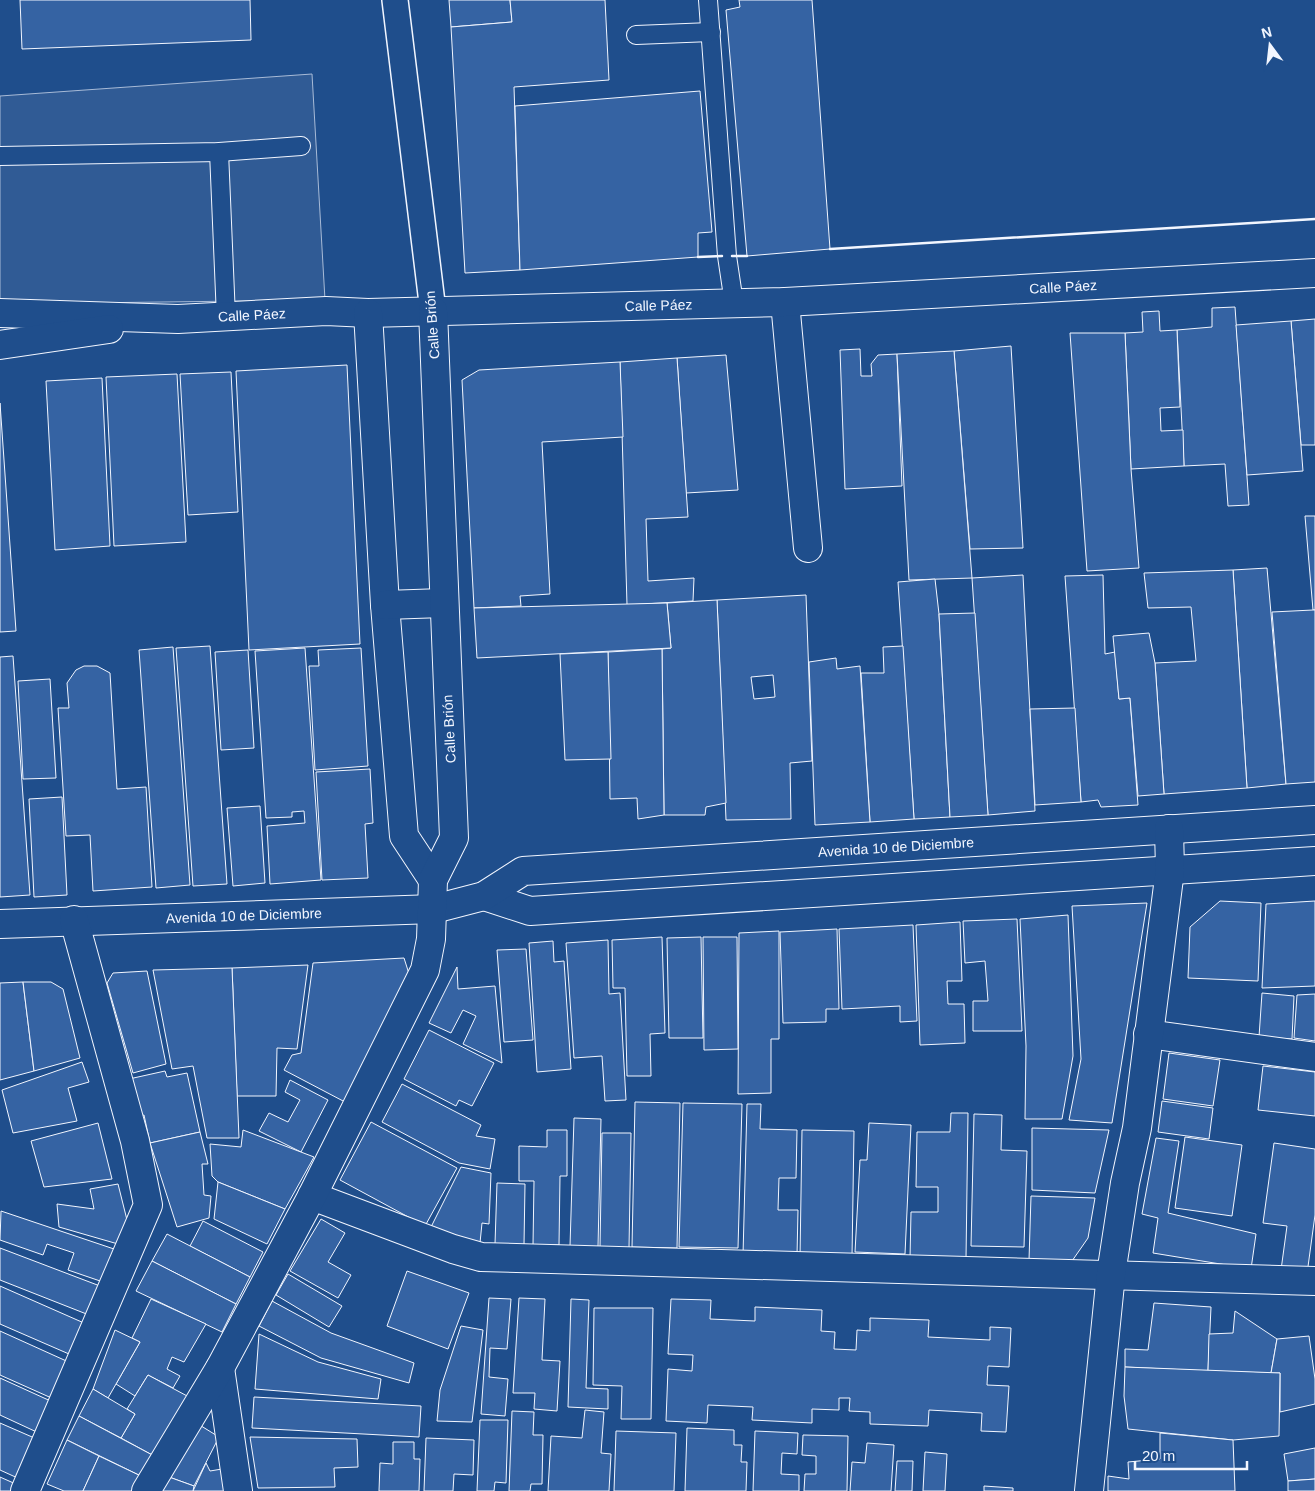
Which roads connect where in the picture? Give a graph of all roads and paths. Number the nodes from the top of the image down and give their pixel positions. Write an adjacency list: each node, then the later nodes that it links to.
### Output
1 (395, 0): 11 (street, Calle Brión)
2 (708, 0): 3 (lane)
3 (711, 32): 4 (lane); 10 (lane)
4 (636, 35)
5 (301, 146): 6 (lane)
6 (218, 152): 7 (lane); 14 (lane)
7 (0, 156)
8 (1315, 273): 9 (street, Calle Páez)
9 (785, 302): 10 (street, Calle Páez); 17 (street)
10 (734, 303): 11 (street, Calle Páez)
11 (433, 311): 13 (street, Calle Páez); 18 (street, Calle Brión)
12 (0, 313): 15 (street, Calle Páez)
13 (368, 313): 14 (street, Calle Páez); 19 (street)
14 (226, 318): 15 (street, Calle Páez)
15 (178, 319): 16 (street)
16 (0, 345)
17 (808, 548)
18 (443, 603): 19 (street); 24 (street, Calle Brión)
19 (385, 605): 24 (street)
20 (1315, 820): 21 (street, Avenida 10 de Diciembre)
21 (1169, 829): 23 (street); 25 (street, Avenida 10 de Diciembre)
22 (1315, 861): 23 (street)
23 (1170, 870): 25 (street); 29 (street)
24 (433, 880): 26 (street)
25 (484, 896): 26 (street, Avenida 10 de Diciembre)
26 (434, 909): 27 (street, Avenida 10 de Diciembre); 31 (street)
27 (74, 920): 28 (street, Avenida 10 de Diciembre); 35 (street)
28 (0, 924)
29 (1148, 1034): 30 (street); 32 (street)
30 (1315, 1058)
31 (312, 1196): 32 (street); 34 (street)
32 (1111, 1274): 33 (street); 38 (street)
33 (1315, 1281)
34 (220, 1368): 36 (street); 37 (street)
35 (25, 1491)
36 (146, 1491)
37 (238, 1491)
38 (1089, 1491)

